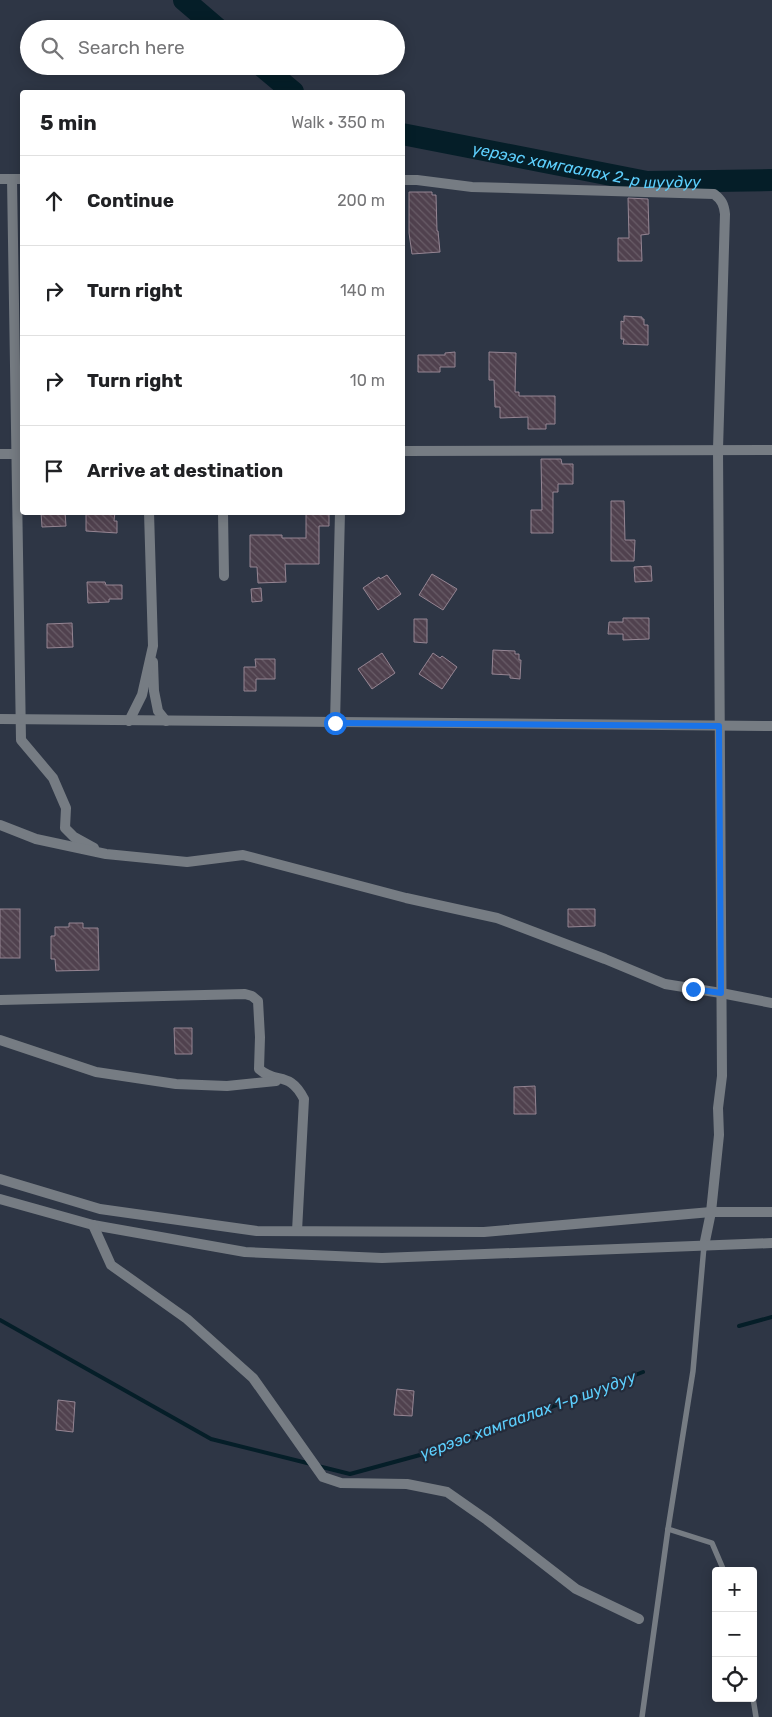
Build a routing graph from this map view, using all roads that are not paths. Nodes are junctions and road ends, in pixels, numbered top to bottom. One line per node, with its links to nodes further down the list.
1 (17, 179): 2 (street); 8 (street)
2 (0, 180)
3 (405, 180): 4 (street)
4 (718, 449): 5 (street); 6 (street); 19 (street)
5 (772, 450)
6 (405, 451)
7 (0, 454): 8 (street)
8 (20, 454): 14 (street)
9 (150, 515): 13 (street)
10 (223, 515): 12 (street)
11 (340, 515): 18 (street)
12 (224, 576)
13 (152, 646): 16 (street); 17 (street)
14 (20, 719): 15 (street); 16 (street); 22 (street)
15 (0, 720)
16 (129, 721): 17 (street)
17 (166, 721): 18 (street)
18 (335, 723): 19 (street)
19 (719, 726): 20 (street); 23 (street)
20 (772, 726)
21 (0, 825): 22 (street)
22 (106, 854): 23 (street)
23 (721, 993): 25 (street); 30 (street)
24 (0, 1000): 27 (street)
25 (772, 1003)
26 (0, 1040): 27 (street)
27 (287, 1080): 33 (street)
28 (0, 1179): 33 (street)
29 (0, 1199): 32 (street)
30 (711, 1212): 31 (street); 33 (street); 35 (street)
31 (772, 1212)
32 (93, 1226): 35 (street); 38 (street)
33 (297, 1231)
34 (772, 1243): 35 (street)
35 (704, 1246): 36 (lane)
36 (668, 1529): 37 (lane); 40 (lane)
37 (722, 1567)
38 (639, 1618)
39 (754, 1702): 41 (lane)
40 (642, 1717)
41 (756, 1717)

